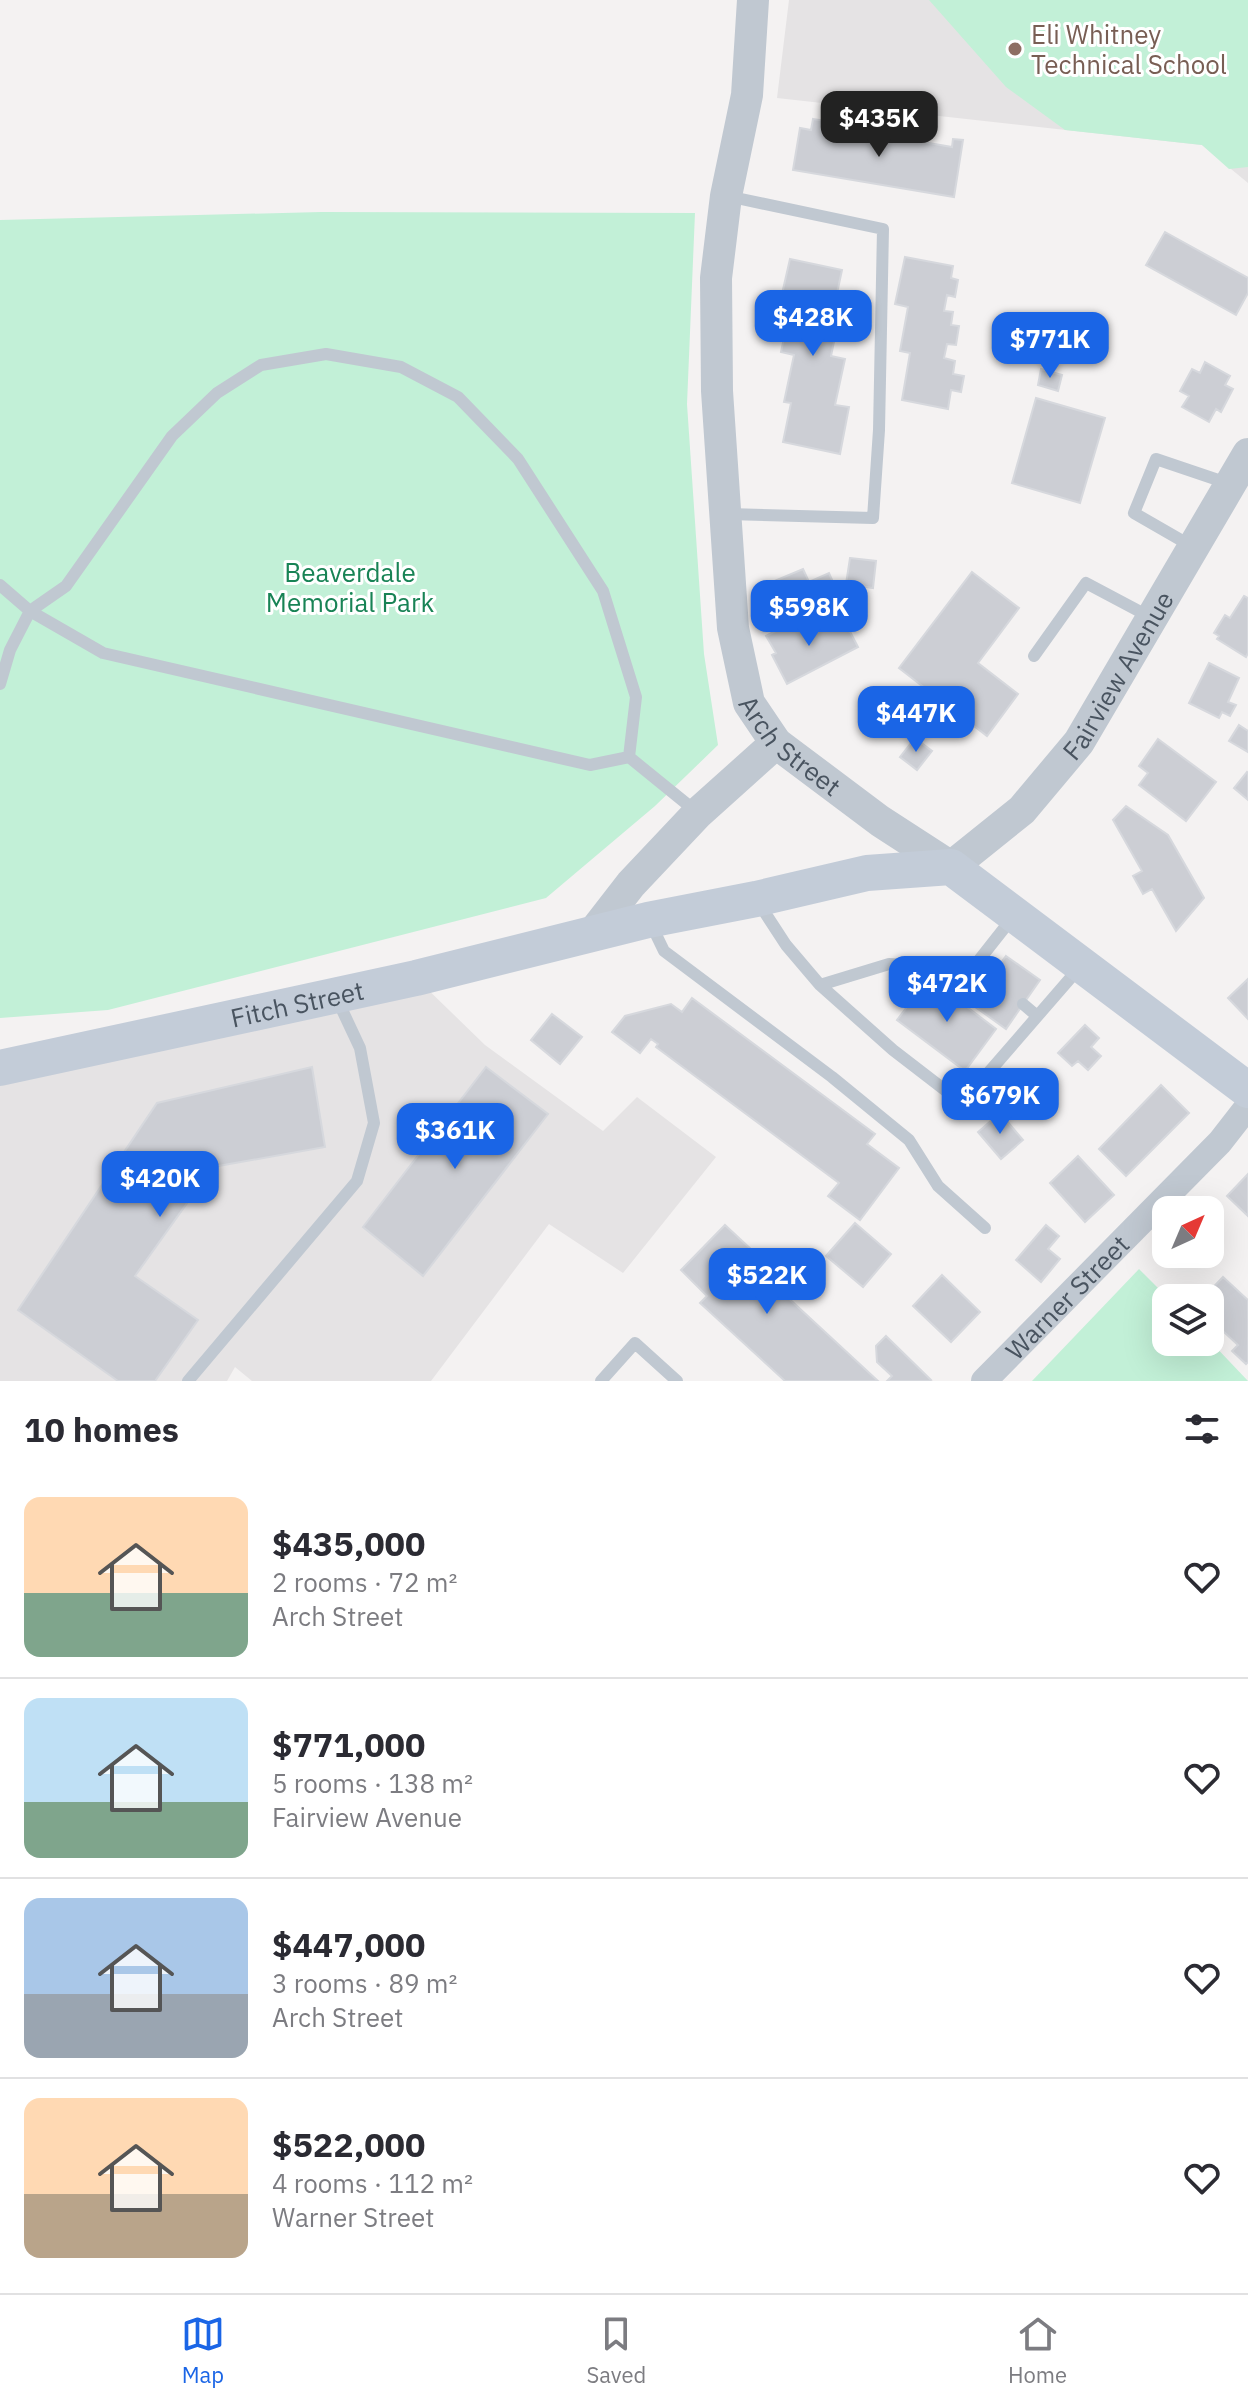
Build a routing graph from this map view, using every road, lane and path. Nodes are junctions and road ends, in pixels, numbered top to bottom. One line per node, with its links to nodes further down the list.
1 (753, 0): 2 (street, Arch Street)
2 (726, 196): 5 (street, Arch Street); 5 (lane)
3 (1248, 454): 4 (street, Fairview Avenue)
4 (1230, 484): 6 (street, Fairview Avenue); 6 (lane)
5 (725, 514): 12 (street, Arch Street)
6 (1193, 547): 9 (street, Fairview Avenue)
7 (0, 585): 8 (lane)
8 (30, 611): 11 (lane); 13 (lane); 13 (lane)
9 (1152, 618): 10 (lane); 15 (street, Fairview Avenue)
10 (1034, 656)
11 (0, 684)
12 (776, 743): 14 (street); 15 (street, Arch Street)
13 (629, 757): 14 (lane)
14 (698, 813): 19 (street)
15 (951, 867): 16 (main road, Fitch Street); 17 (main road, Arch Street)
16 (756, 899): 18 (main road, Fitch Street); 23 (lane)
17 (1015, 914): 20 (main road, Arch Street); 21 (lane)
18 (648, 920): 19 (main road, Fitch Street); 30 (lane)
19 (593, 933): 24 (main road, Fitch Street)
20 (1082, 965): 26 (lane); 28 (main road, Arch Street)
21 (972, 969): 22 (lane); 23 (lane)
22 (989, 980)
23 (820, 985): 26 (lane)
24 (336, 996): 27 (main road, Fitch Street); 31 (lane)
25 (1023, 1004): 26 (lane)
26 (1036, 1015)
27 (0, 1068)
28 (1248, 1090)
29 (1248, 1106): 34 (street, Warner Street)
30 (985, 1228)
31 (188, 1381)
32 (601, 1381): 33 (lane)
33 (677, 1381)
34 (984, 1381)

